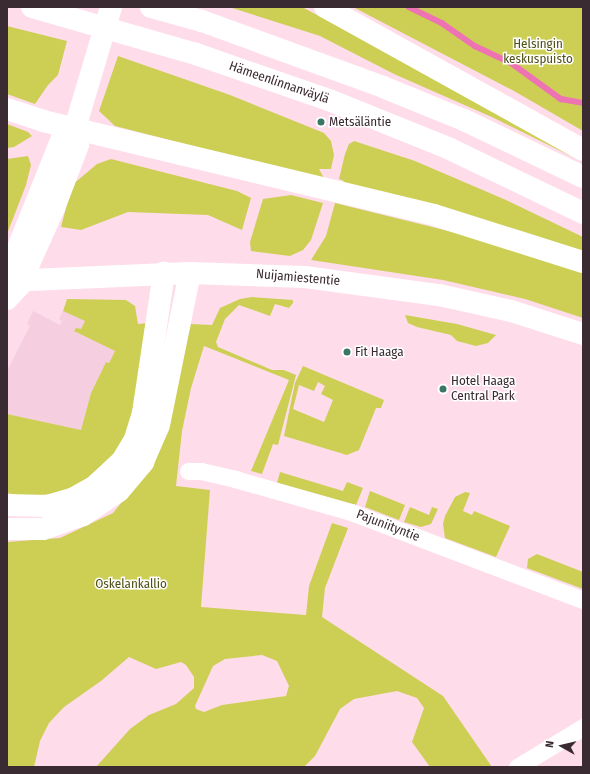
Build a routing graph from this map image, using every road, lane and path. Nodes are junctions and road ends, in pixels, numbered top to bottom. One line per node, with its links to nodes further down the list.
1 (32, 7): 9 (main road, Hämeenlinnanväylä)
2 (111, 7): 6 (main road)
3 (151, 7): 8 (main road)
4 (325, 7): 7 (main road)
5 (7, 109): 6 (main road)
6 (75, 128): 10 (main road); 13 (main road)
7 (583, 150)
8 (583, 177)
9 (583, 213)
10 (583, 262)
11 (164, 273): 12 (main road, Nuijamiestentie); 13 (main road, Nuijamiestentie); 16 (main road)
12 (190, 273): 14 (main road, Nuijamiestentie); 17 (main road)
13 (8, 292)
14 (583, 334)
15 (188, 471): 18 (street, Pajuniityntie)
16 (7, 506)
17 (7, 529)
18 (583, 600)
19 (583, 727): 20 (street)
20 (517, 767)

